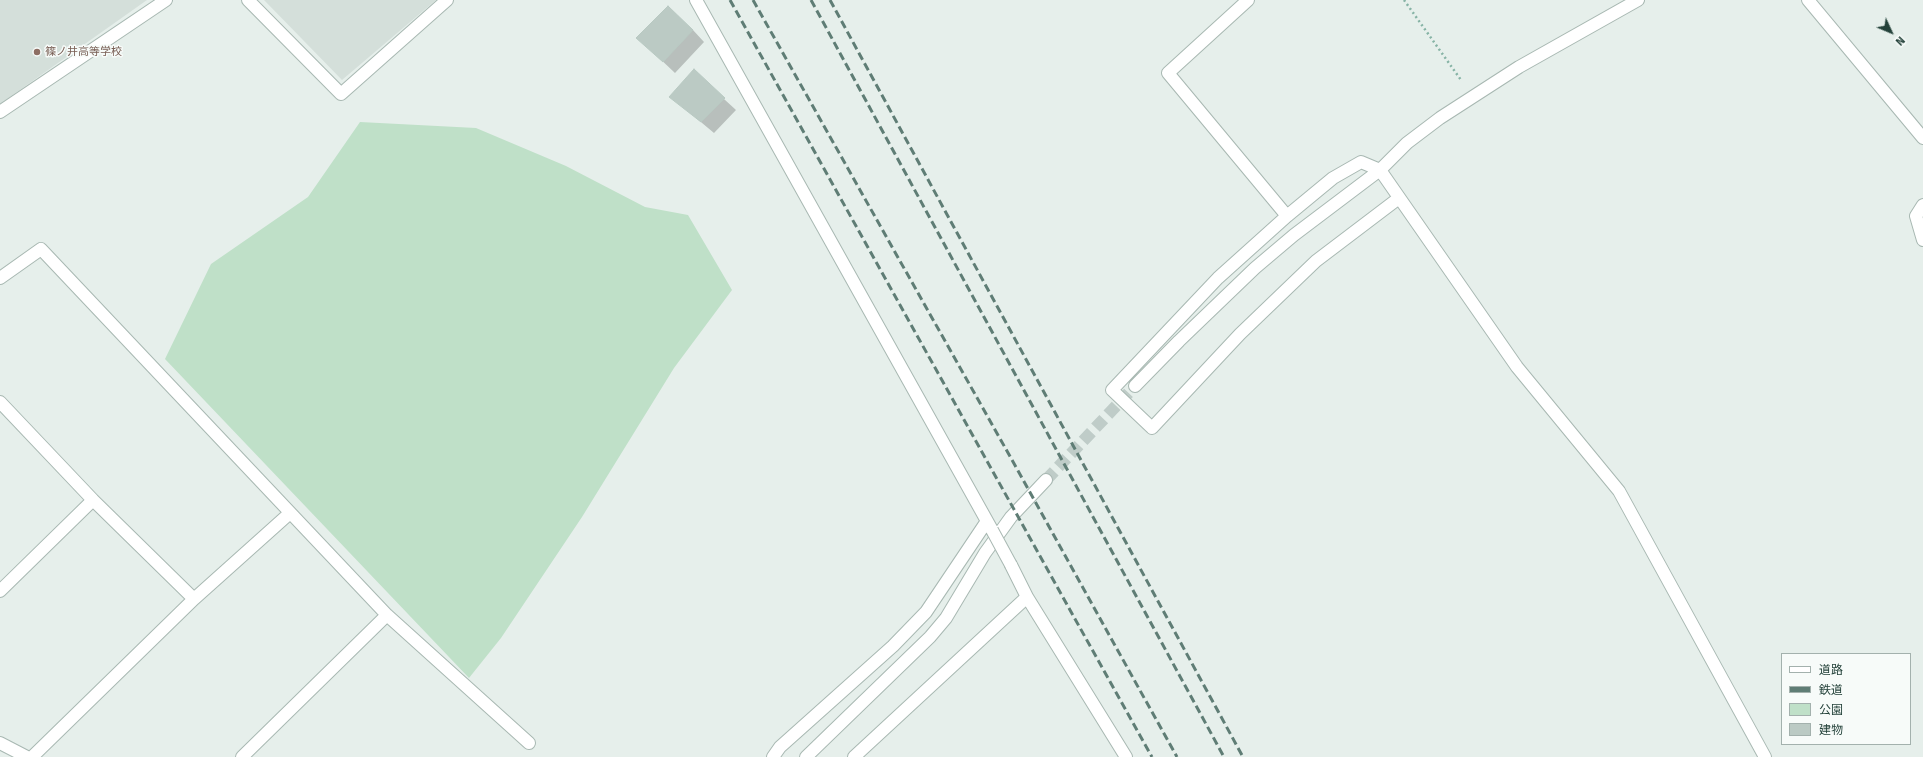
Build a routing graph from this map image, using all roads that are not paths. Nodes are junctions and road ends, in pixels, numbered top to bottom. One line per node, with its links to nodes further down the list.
1 (166, 0): 8 (street)
2 (248, 0): 3 (street)
3 (447, 0)
4 (696, 0): 21 (street)
5 (1248, 0): 13 (street)
6 (1638, 0): 10 (street)
7 (1808, 0): 9 (street)
8 (0, 112)
9 (1923, 138)
10 (1380, 170): 11 (street); 13 (street); 16 (street)
11 (1399, 198): 13 (street); 35 (street)
12 (1923, 206): 14 (street)
13 (1287, 216)
14 (1923, 240)
15 (0, 278): 20 (street)
16 (1135, 386)
17 (0, 402): 19 (street)
18 (1046, 480): 32 (street)
19 (93, 500): 22 (street); 24 (street)
20 (290, 513): 24 (street); 25 (street)
21 (989, 525): 23 (street, bridge); 31 (street)
22 (0, 591)
23 (1028, 597): 33 (street); 34 (street)
24 (194, 599): 29 (street)
25 (387, 615): 27 (street); 30 (street)
26 (0, 743): 28 (street)
27 (529, 743)
28 (27, 757)
29 (32, 757)
30 (242, 757)
31 (773, 757)
32 (806, 757)
33 (854, 757)
34 (1126, 757)
35 (1765, 757)

